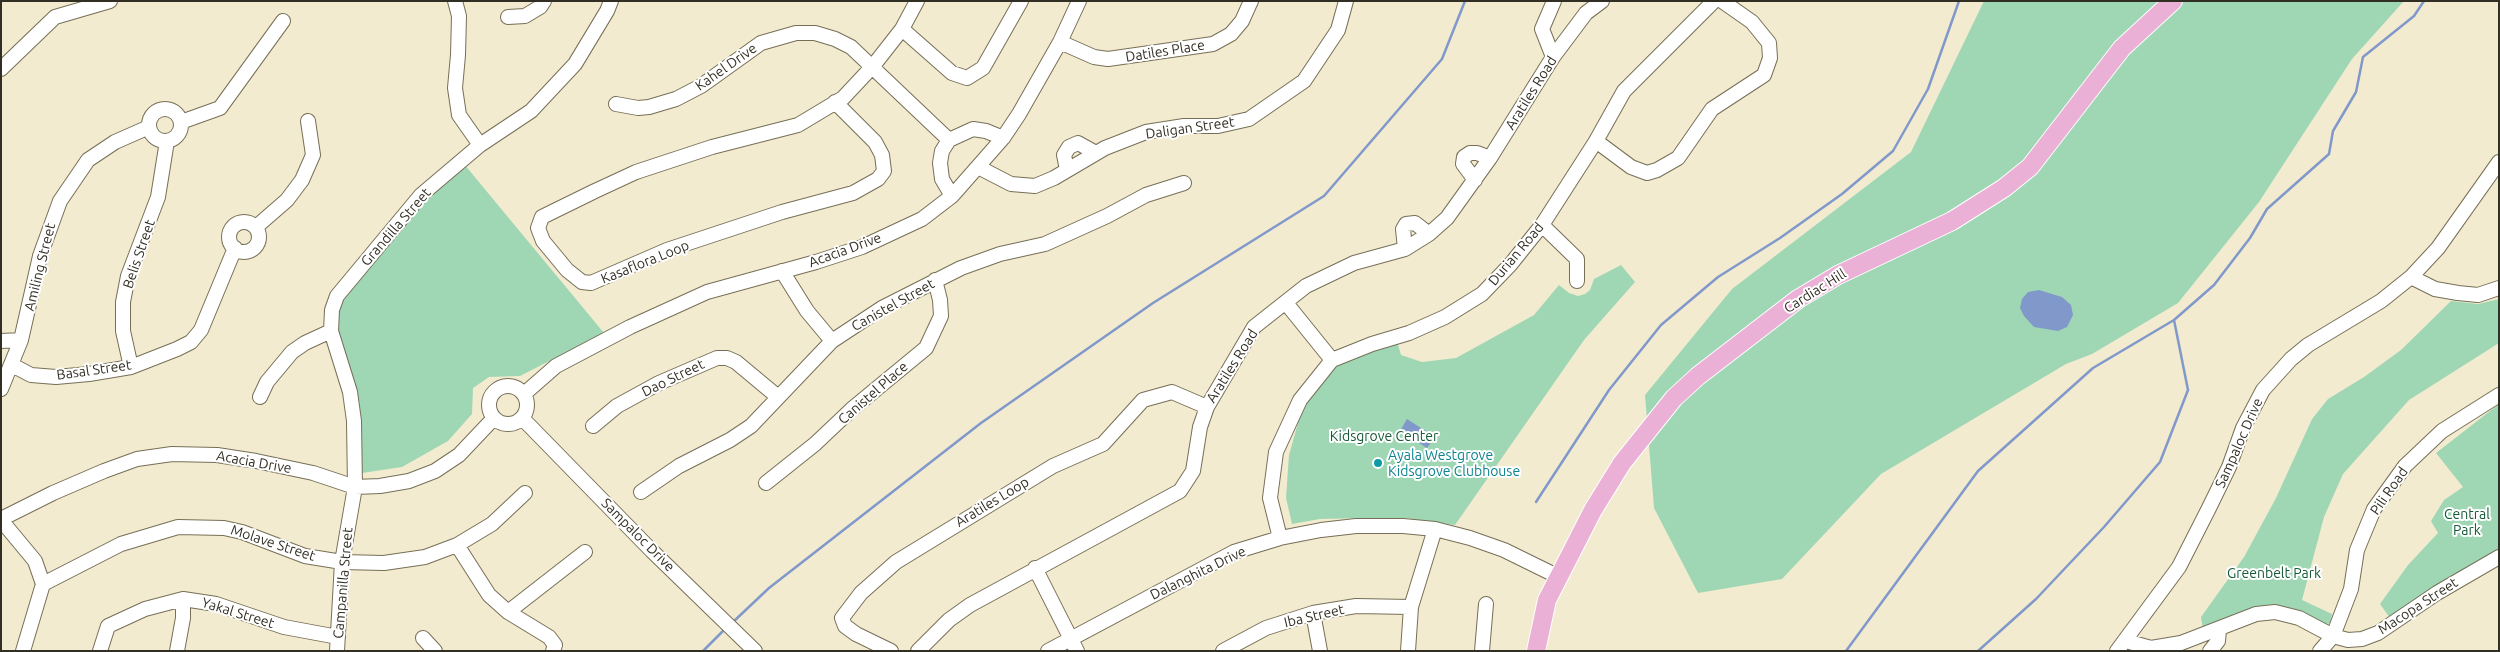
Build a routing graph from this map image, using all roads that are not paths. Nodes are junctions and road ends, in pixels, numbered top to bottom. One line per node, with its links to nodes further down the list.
1 (110, 1): 21 (street)
2 (455, 1): 31 (street)
3 (544, 1): 15 (street)
4 (610, 1): 31 (street, Grandilla Street)
5 (916, 1): 17 (street, Kasaflora Loop)
6 (1021, 1): 17 (street)
7 (1078, 1): 18 (street, Acacia Drive)
8 (1251, 1): 18 (street, Datiles Place)
9 (1346, 1): 32 (street, Daligan Street)
10 (1554, 1): 19 (street)
11 (1602, 1): 19 (street, Aratiles Road)
12 (1714, 1): 30 (street, Durian Road)
13 (1722, 1): 30 (street)
14 (2173, 1): 79 (main road, Cardiac Hill)
15 (508, 18)
16 (283, 21): 25 (street)
17 (902, 29): 20 (street, Kasaflora Loop)
18 (1060, 42): 27 (street, Acacia Drive)
19 (1553, 57): 33 (street, Aratiles Road)
20 (873, 66): 22 (street, Kasaflora Loop); 23 (street, Kahel Drive); 28 (street, Kahel Drive)
21 (1, 69)
22 (835, 102): 22 (street, Kasaflora Loop)
23 (616, 104)
24 (308, 121): 41 (street)
25 (182, 122): 26 (street); 29 (street)
26 (149, 127): 29 (street); 52 (street, Amiling Street)
27 (1003, 138): 28 (street); 35 (street, Acacia Drive)
28 (949, 140): 39 (street)
29 (167, 141): 57 (street, Belis Street)
30 (1596, 141): 40 (street, Durian Road)
31 (480, 145): 51 (street, Grandilla Street)
32 (1096, 153): 36 (street, Daligan Street); 36 (street)
33 (1490, 158): 37 (street, Aratiles Road); 37 (street)
34 (2499, 162): 46 (street, Sampaloc Drive)
35 (978, 167): 36 (street, Daligan Street); 39 (street, Acacia Drive)
36 (1067, 170)
37 (1475, 180): 42 (street, Aratiles Road)
38 (1184, 183): 47 (street, Canistel Street)
39 (952, 196): 45 (street, Acacia Drive)
40 (1542, 225): 48 (street); 55 (street, Durian Road)
41 (256, 227): 43 (street); 43 (street, Basal Street)
42 (1429, 234): 44 (street, Aratiles Road); 44 (street)
43 (235, 248): 57 (street, Basal Street)
44 (1405, 249): 50 (street, Aratiles Road)
45 (782, 271): 54 (street); 59 (street, Acacia Drive)
46 (2411, 277): 49 (street); 91 (street, Sampaloc Drive)
47 (935, 280): 54 (street, Canistel Street); 67 (street, Canistel Place)
48 (1577, 281)
49 (2499, 288)
50 (1286, 303): 55 (street); 63 (street, Aratiles Road)
51 (331, 331): 61 (street); 68 (street, Grandilla Street)
52 (21, 340): 53 (street); 56 (street, Amiling Street)
53 (1, 341)
54 (832, 341): 62 (street, Canistel Street)
55 (1332, 360): 73 (street, Durian Road)
56 (12, 365): 57 (street, Basal Street); 58 (street, Amiling Street)
57 (131, 367)
58 (1, 389)
59 (524, 394): 64 (street); 65 (street)
60 (2499, 395): 87 (street, Pili Road)
61 (260, 397)
62 (778, 397): 66 (street, Dao Street); 69 (street, Canistel Street)
63 (1207, 407): 78 (street, Aratiles Road); 100 (street, Aratiles Loop)
64 (494, 418): 65 (street); 68 (street, Acacia Drive)
65 (522, 418): 94 (street, Sampaloc Drive)
66 (593, 426)
67 (766, 483)
68 (355, 487): 71 (street, Acacia Drive); 77 (street, Campanilla Street)
69 (641, 492)
70 (525, 493): 74 (street, Molave Street)
71 (1, 520): 80 (street)
72 (1435, 529): 73 (street, Dalanghita Drive); 79 (street, Dalanghita Drive); 83 (street)
73 (1280, 538): 90 (street, Dalanghita Drive)
74 (457, 545): 77 (street, Molave Street); 84 (street)
75 (585, 552): 84 (street)
76 (2499, 557): 87 (street, Macopa Street)
77 (342, 562): 80 (street, Molave Street); 89 (street, Campanilla Street)
78 (1035, 568): 90 (street); 101 (street, Aratiles Road)
79 (1559, 577): 106 (main road, Cardiac Hill)
80 (43, 584): 95 (street)
81 (183, 599): 89 (street, Yakal Street); 96 (street, Yakal Street); 97 (street)
82 (1486, 604): 105 (street)
83 (1411, 607): 85 (street, Iba Street); 104 (street)
84 (508, 612): 99 (street)
85 (1313, 613): 93 (street, Iba Street); 103 (street)
86 (2219, 630): 87 (street); 92 (street); 107 (street)
87 (2333, 636): 108 (street, Pili Road)
88 (423, 638): 98 (street)
89 (338, 644)
90 (1074, 645): 102 (street, Dalanghita Drive)
91 (2121, 646): 92 (street)
92 (2186, 647)
93 (1229, 649)
94 (754, 650)
95 (23, 651)
96 (100, 651)
97 (177, 651)
98 (435, 651)
99 (553, 651)
100 (891, 651)
101 (918, 651)
102 (1048, 651)
103 (1320, 651)
104 (1408, 651)
105 (1482, 651)
106 (1536, 651)
107 (2210, 651)
108 (2320, 651)

